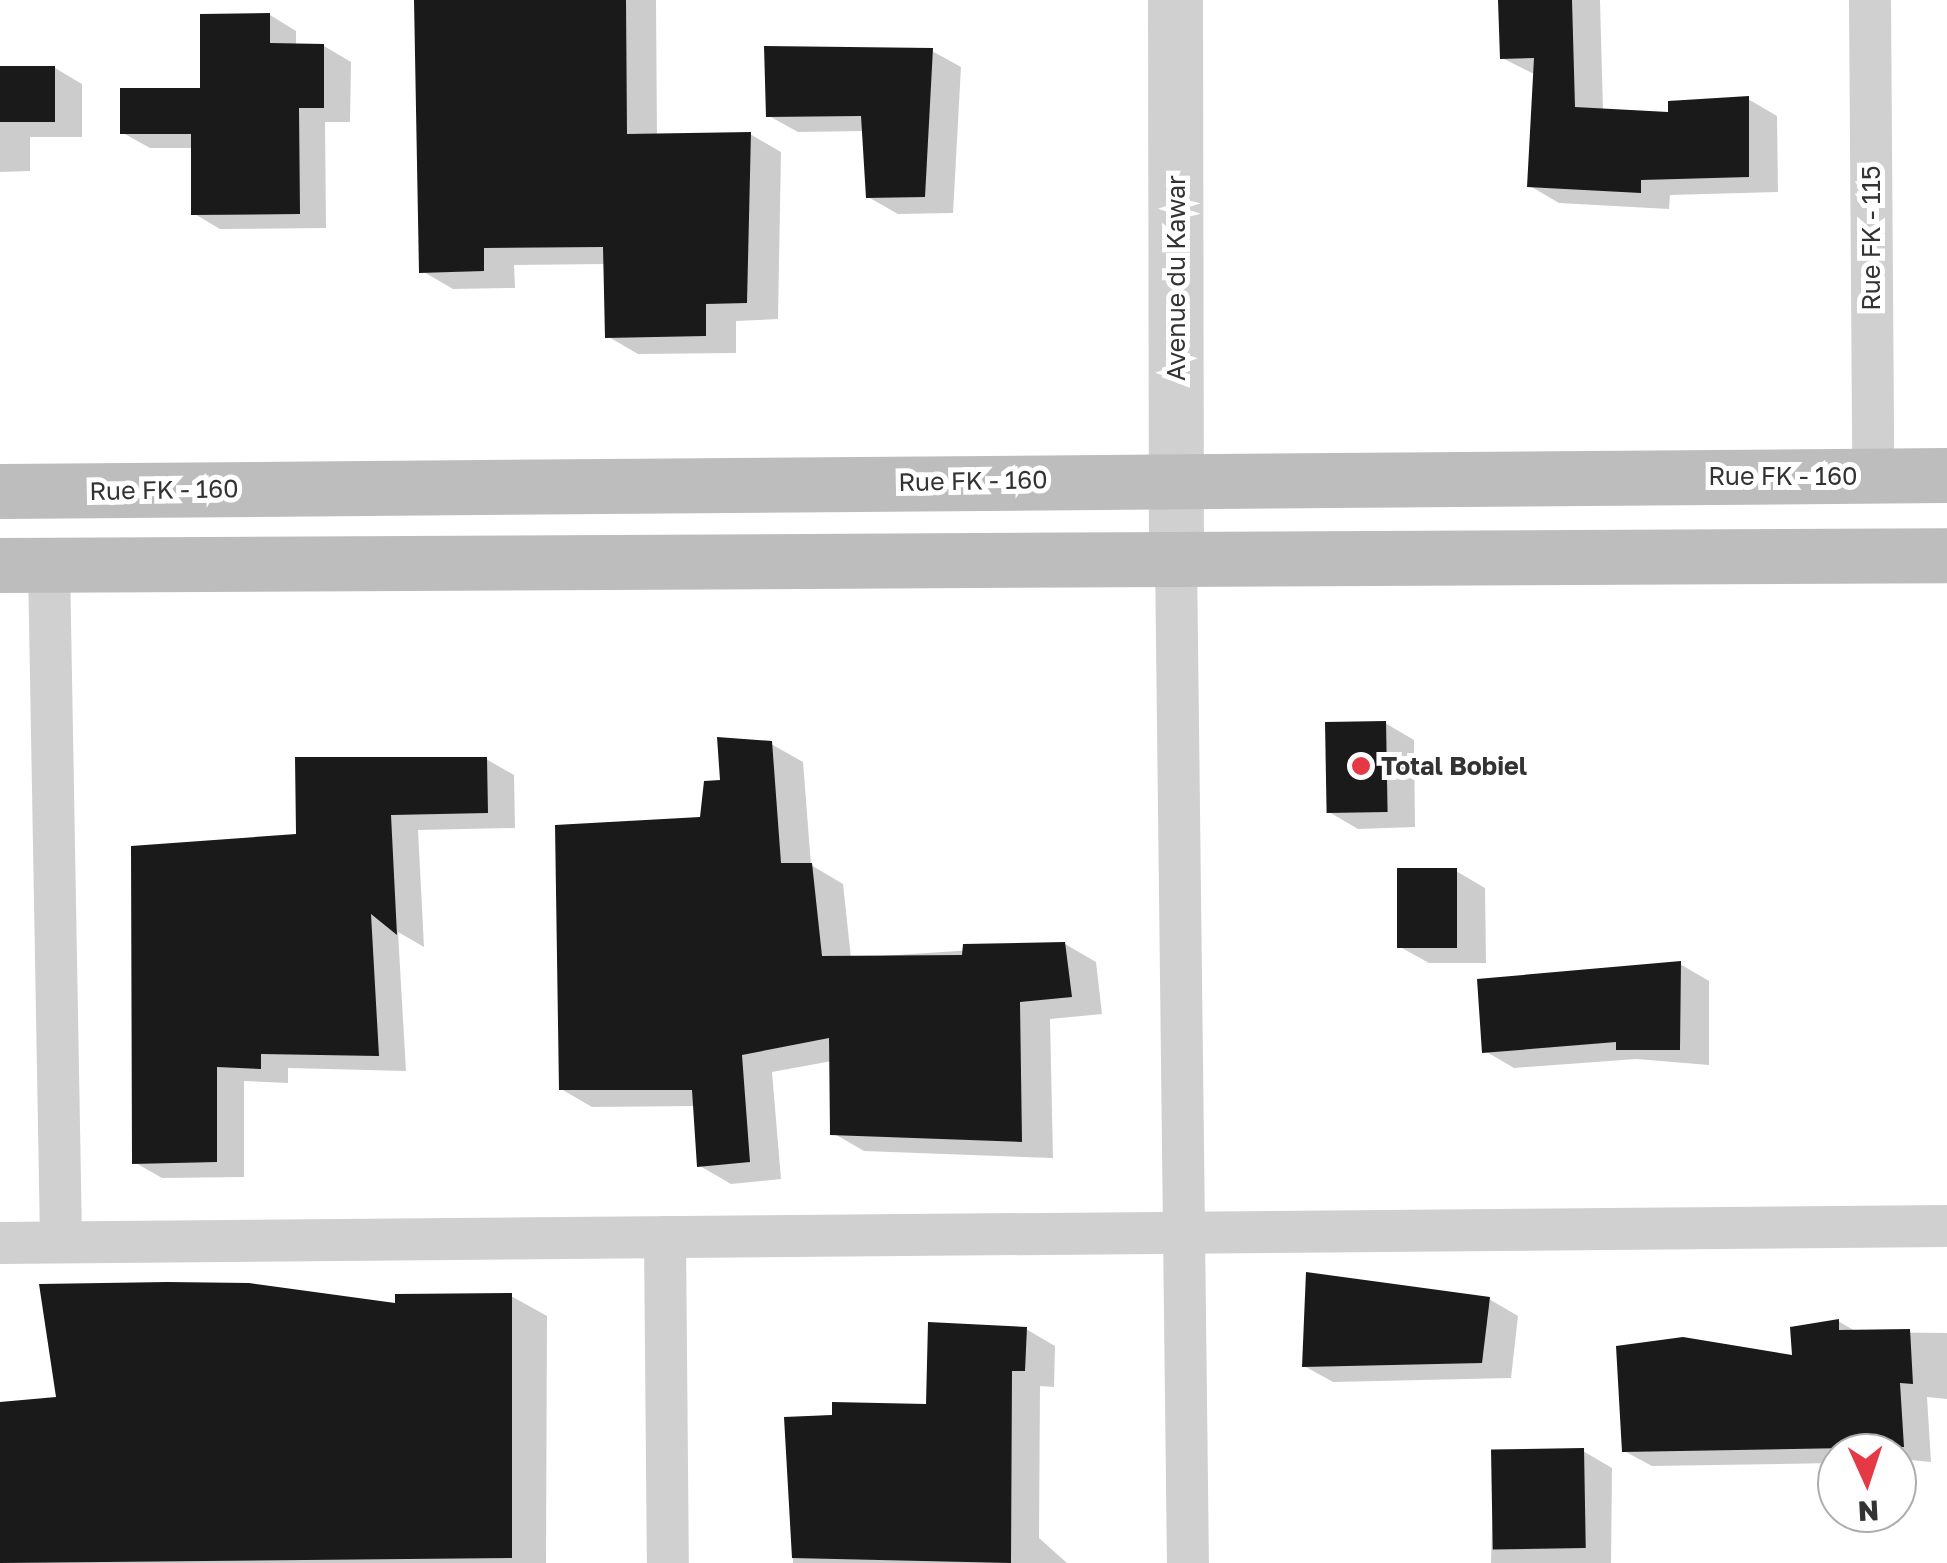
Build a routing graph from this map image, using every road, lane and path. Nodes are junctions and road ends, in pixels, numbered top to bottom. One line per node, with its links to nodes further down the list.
1 (1175, 0): 5 (street, Avenue du Kawar)
2 (1870, 0): 4 (street, Rue FK - 115)
3 (1947, 475): 4 (main road, Rue FK - 160)
4 (1873, 476): 5 (main road, Rue FK - 160)
5 (1176, 479): 6 (main road, Rue FK - 160); 8 (street, Avenue du Kawar)
6 (0, 491)
7 (1947, 555): 8 (main road)
8 (1176, 557): 9 (main road); 11 (street)
9 (24, 565): 13 (street)
10 (1947, 1226): 11 (street)
11 (1184, 1233): 12 (street); 16 (street)
12 (665, 1237): 13 (street); 15 (street)
13 (61, 1242): 14 (street)
14 (0, 1243)
15 (668, 1563)
16 (1188, 1563)

